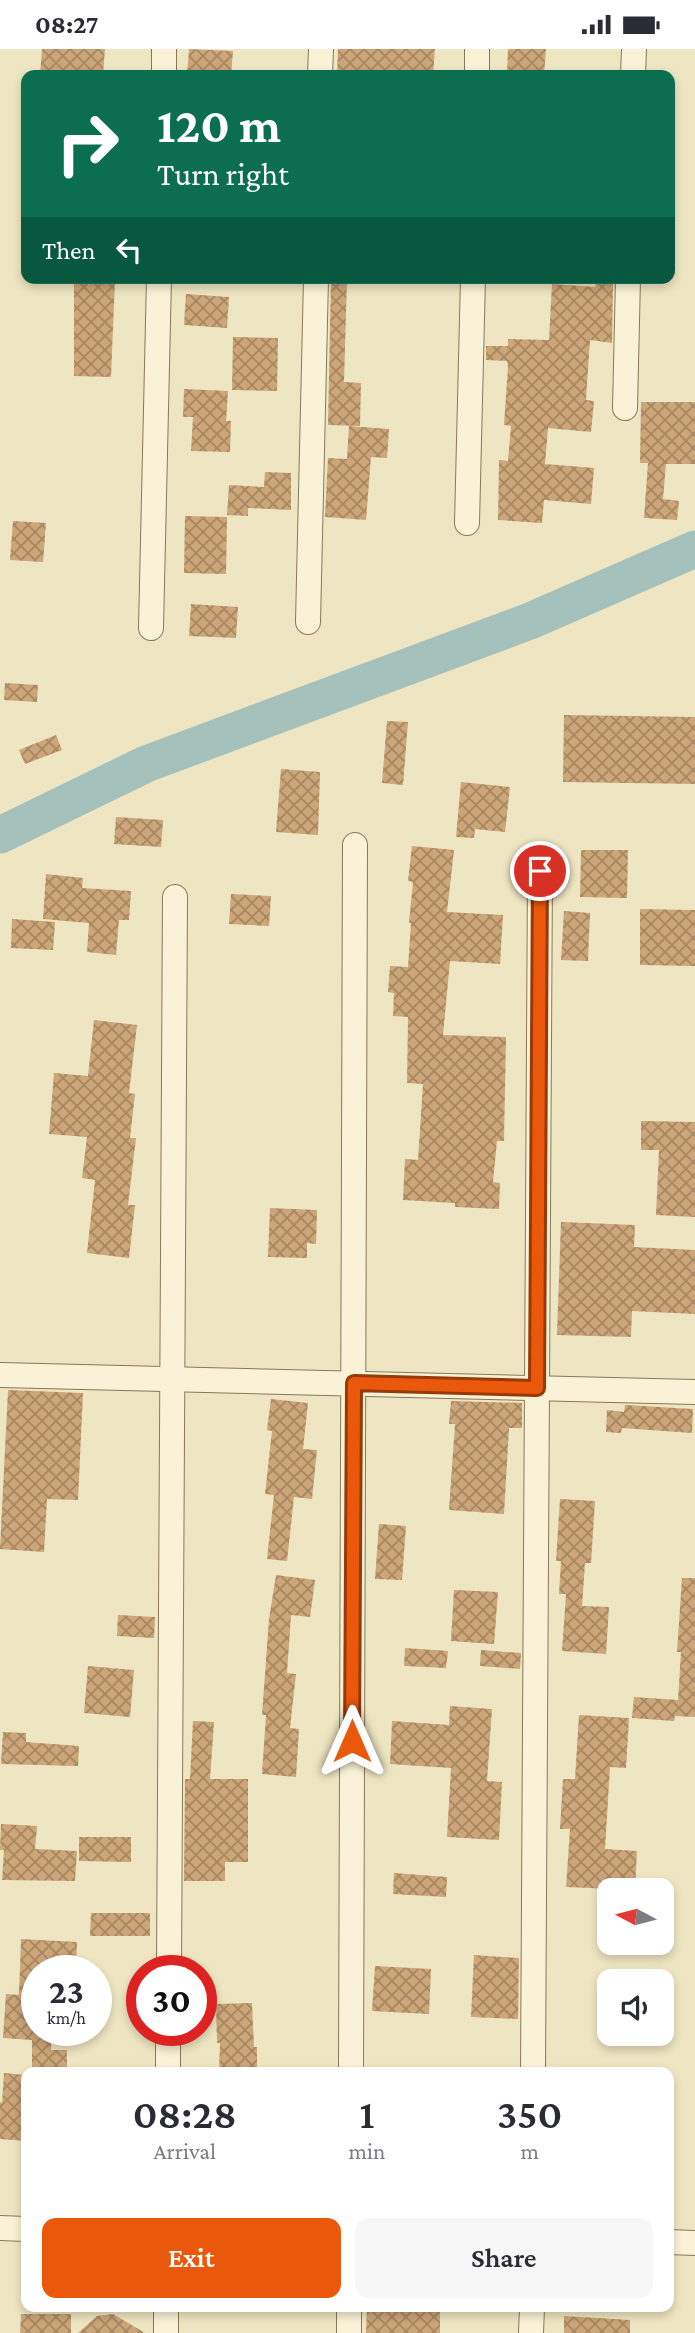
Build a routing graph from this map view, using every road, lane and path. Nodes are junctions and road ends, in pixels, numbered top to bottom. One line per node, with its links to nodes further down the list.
1 (164, 49): 5 (street)
2 (321, 49): 6 (street)
3 (477, 49): 7 (street)
4 (634, 49): 8 (street)
5 (164, 70)
6 (320, 70)
7 (477, 70)
8 (634, 70)
9 (159, 284): 16 (street)
10 (316, 284): 15 (street)
11 (472, 284): 14 (street)
12 (628, 284): 13 (street)
13 (625, 408)
14 (467, 523)
15 (308, 622)
16 (151, 628)
17 (355, 845): 22 (street)
18 (540, 871): 23 (street)
19 (175, 897): 21 (street)
20 (0, 1374): 21 (street)
21 (173, 1379): 22 (street); 25 (street)
22 (354, 1383): 23 (street); 28 (street)
23 (537, 1388): 24 (street); 29 (street)
24 (695, 1392)
25 (169, 1955)
26 (168, 2046): 27 (street)
27 (168, 2067)
28 (351, 2067)
29 (533, 2067)
30 (0, 2228): 31 (street)
31 (21, 2229)
32 (674, 2242): 33 (street)
33 (695, 2243)
34 (166, 2312): 37 (street)
35 (349, 2312): 38 (street)
36 (532, 2312): 39 (street)
37 (166, 2333)
38 (349, 2333)
39 (531, 2333)

